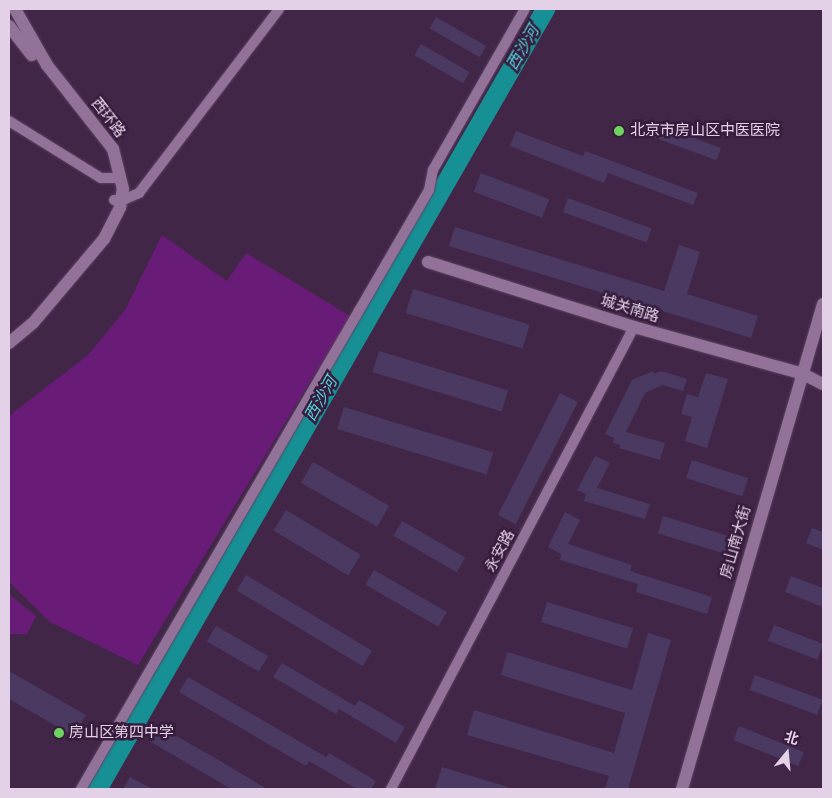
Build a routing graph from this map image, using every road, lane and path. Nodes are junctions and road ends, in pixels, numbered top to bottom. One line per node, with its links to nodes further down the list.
1 (15, 9): 7 (main road, 西环路)
2 (279, 9): 7 (street)
3 (526, 9): 15 (street)
4 (9, 26): 6 (main road, 西环路)
5 (9, 121): 6 (street)
6 (115, 178): 7 (main road, 西环路)
7 (117, 201): 11 (main road, 西环路); 12 (main road, 西环路)
8 (428, 262): 10 (main road, 城关南路)
9 (823, 304): 13 (main road, 房山南大街)
10 (634, 327): 13 (main road, 城关南路); 16 (street, 永安路)
11 (9, 335)
12 (9, 343)
13 (803, 374): 14 (main road, 城关南路); 17 (main road, 房山南大街)
14 (823, 384)
15 (81, 789)
16 (391, 789)
17 (682, 789)

